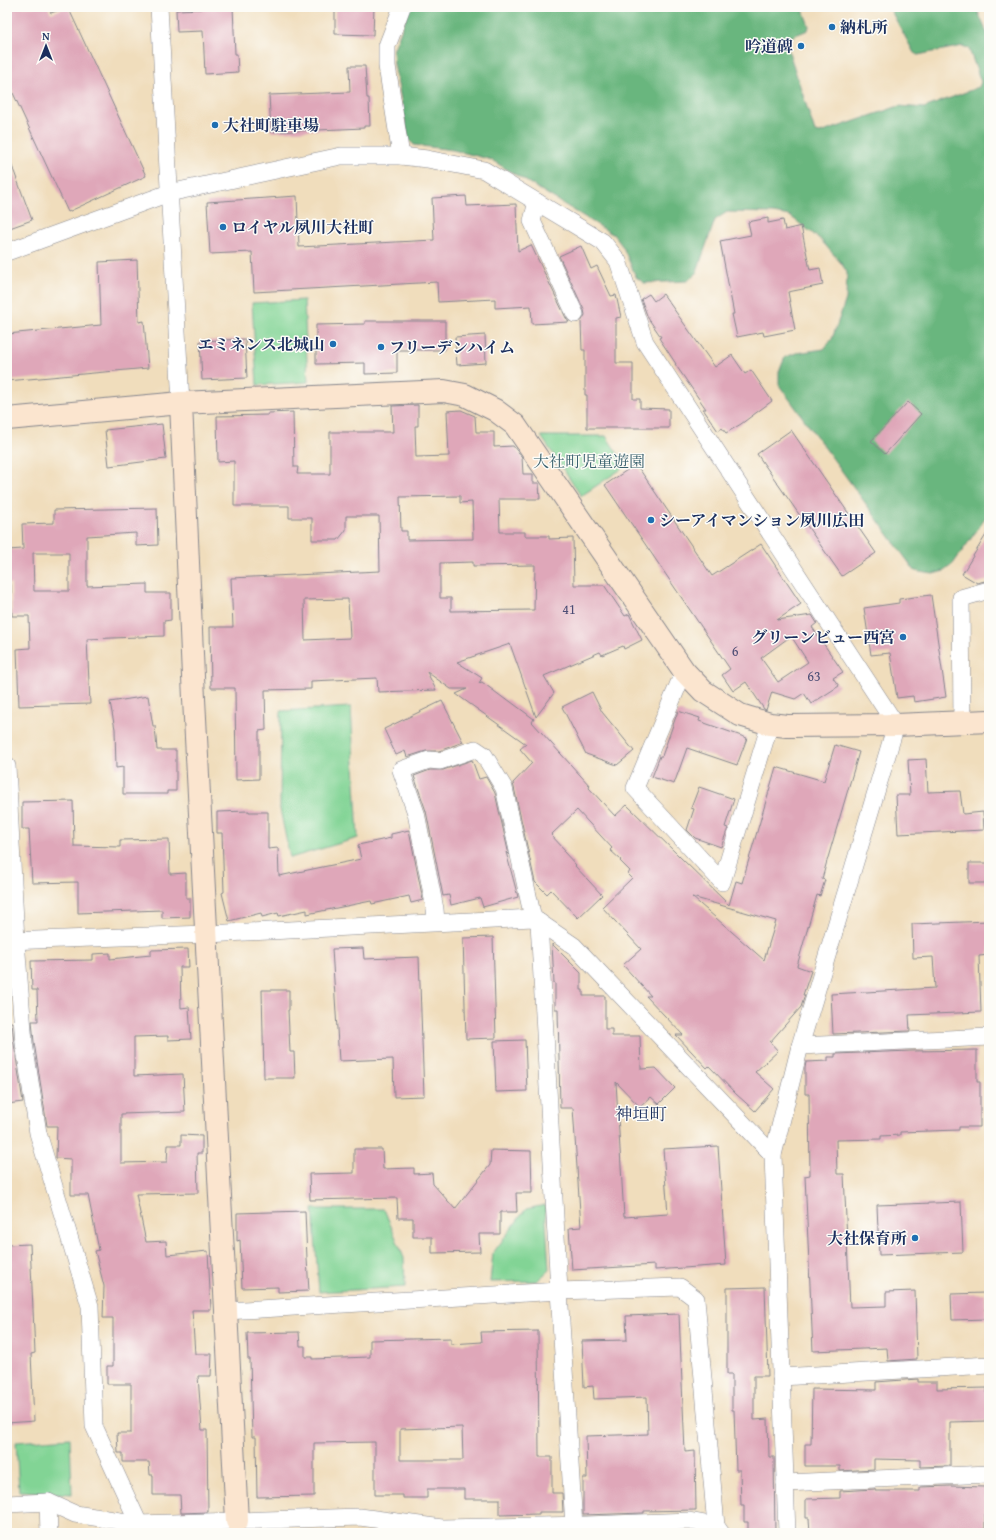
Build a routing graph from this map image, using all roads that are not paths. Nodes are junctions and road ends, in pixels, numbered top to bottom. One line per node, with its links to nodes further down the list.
1 (159, 7): 4 (street)
2 (402, 7): 3 (street)
3 (401, 156): 4 (street); 5 (street)
4 (169, 193): 6 (street); 8 (street)
5 (537, 202): 7 (street); 15 (street)
6 (7, 252)
7 (575, 314)
8 (181, 403): 9 (street); 11 (street); 19 (street)
9 (7, 419)
10 (989, 590): 13 (street)
11 (684, 671): 14 (street); 14 (street)
12 (989, 721): 13 (street)
13 (962, 723): 15 (street)
14 (770, 724): 15 (street)
15 (896, 725): 22 (street)
16 (7, 766): 20 (street)
17 (536, 920): 18 (street); 18 (street); 23 (street); 24 (street)
18 (436, 922): 19 (street)
19 (207, 934): 20 (street); 25 (street)
20 (12, 941): 32 (street)
21 (989, 1037): 22 (street)
22 (800, 1046): 23 (street)
23 (773, 1155): 27 (street)
24 (559, 1291): 25 (street); 33 (street); 35 (street)
25 (226, 1311): 34 (street)
26 (989, 1365): 27 (street)
27 (781, 1377): 29 (street)
28 (989, 1474): 29 (street)
29 (785, 1483): 37 (street)
30 (48, 1502): 31 (street); 32 (street); 36 (street)
31 (7, 1504)
32 (139, 1524): 34 (street)
33 (574, 1526): 34 (street); 35 (street)
34 (238, 1527)
35 (719, 1530)
36 (49, 1533)
37 (787, 1533)

